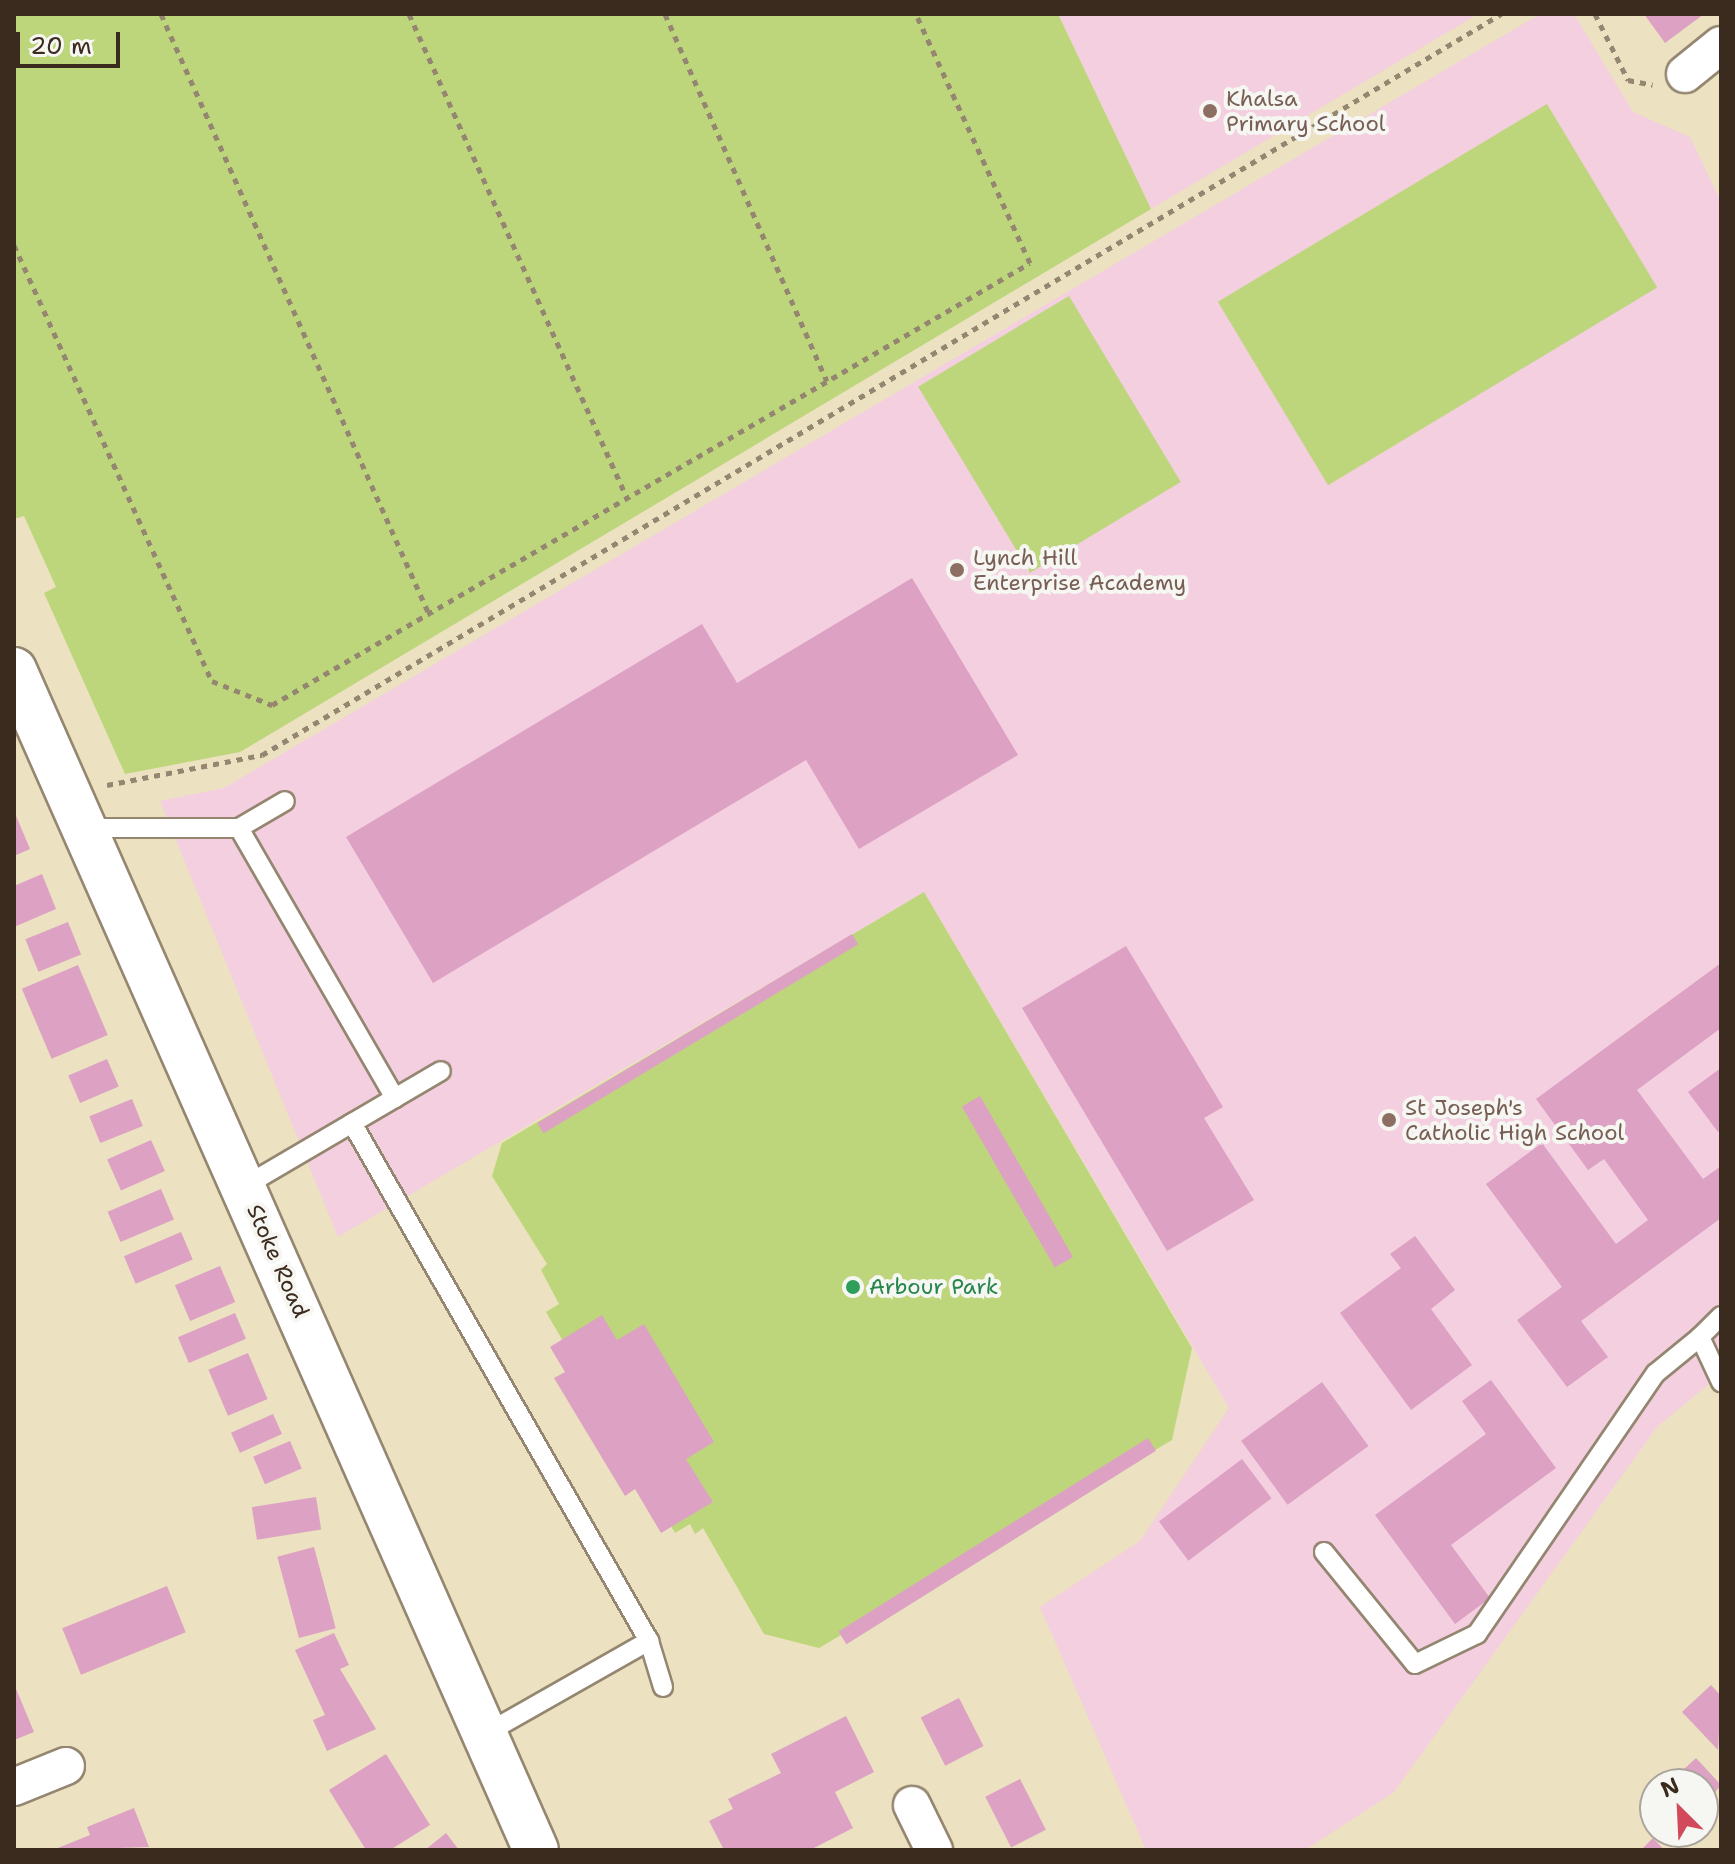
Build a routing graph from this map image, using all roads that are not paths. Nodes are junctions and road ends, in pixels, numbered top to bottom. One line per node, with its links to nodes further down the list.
1 (1721, 45): 2 (street)
2 (1685, 74)
3 (14, 672): 5 (main road, Stoke Road)
4 (285, 801): 6 (lane)
5 (82, 828): 6 (lane); 10 (main road, Stoke Road)
6 (239, 828): 8 (lane)
7 (441, 1071): 8 (lane)
8 (395, 1098): 9 (lane)
9 (352, 1123): 10 (lane); 15 (lane)
10 (245, 1186): 17 (main road, Stoke Road)
11 (1721, 1316): 12 (lane)
12 (1700, 1337): 13 (lane); 14 (lane)
13 (1721, 1382)
14 (1324, 1552)
15 (649, 1641): 16 (lane); 17 (lane)
16 (663, 1687)
17 (485, 1734): 21 (main road, Stoke Road)
18 (66, 1766): 19 (street)
19 (14, 1787)
20 (912, 1805): 22 (street)
21 (536, 1850)
22 (933, 1850)

